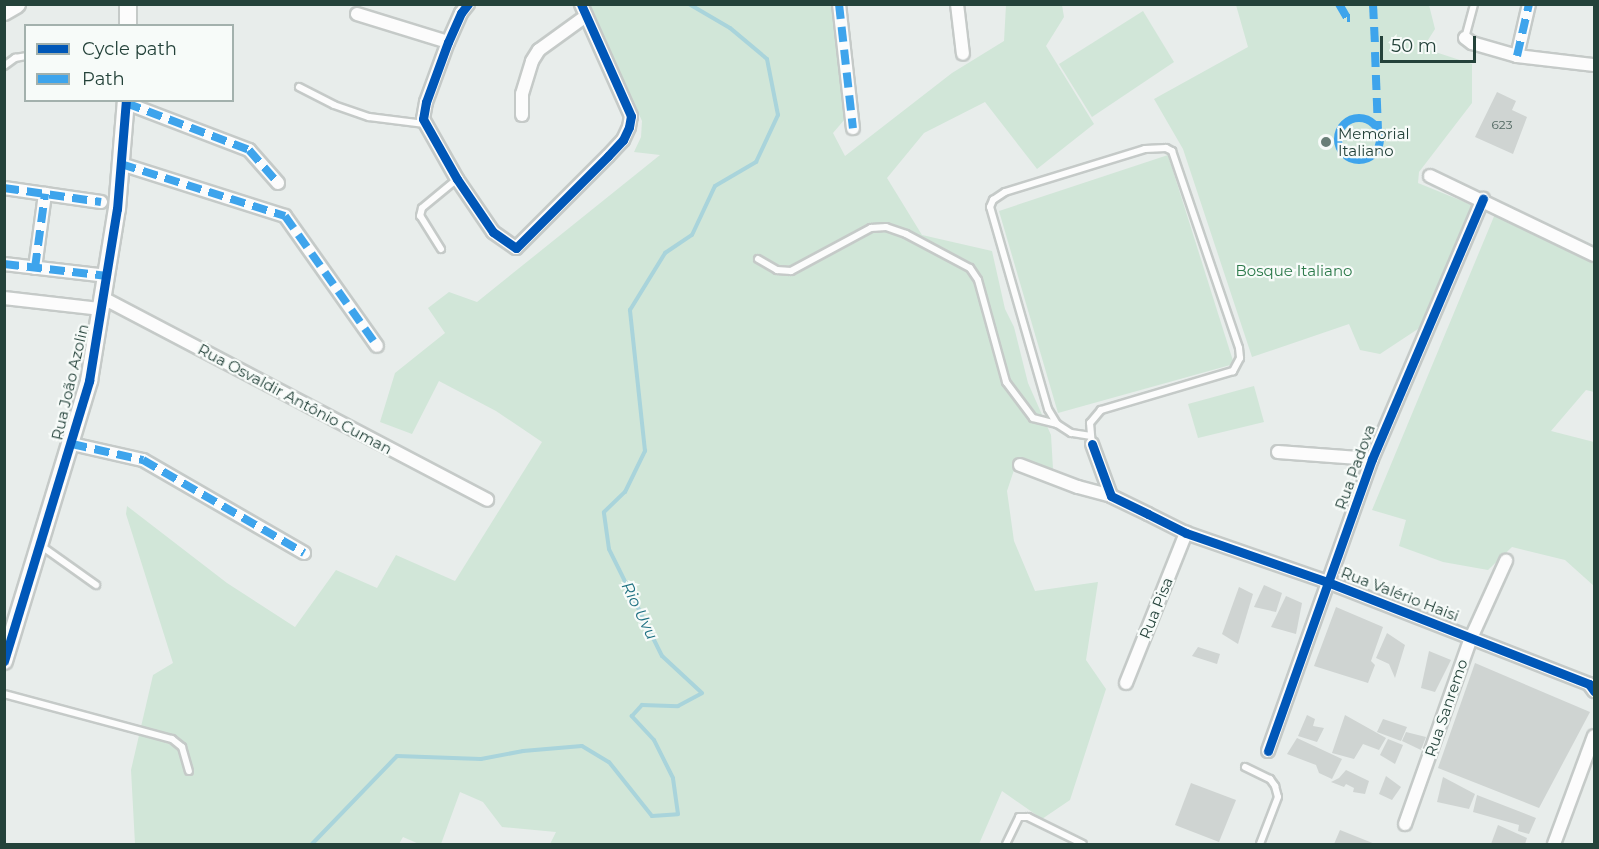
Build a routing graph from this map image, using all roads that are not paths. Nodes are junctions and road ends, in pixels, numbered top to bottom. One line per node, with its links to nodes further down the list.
1 (16, 4): 9 (main road)
2 (128, 4): 11 (street)
3 (468, 4): 13 (street)
4 (839, 4): 23 (street)
5 (957, 4): 14 (street)
6 (1474, 4): 12 (lane)
7 (1529, 4): 16 (street)
8 (584, 10): 21 (street); 26 (street)
9 (4, 11)
10 (357, 14): 13 (street)
11 (128, 24)
12 (1465, 38): 16 (street)
13 (448, 42): 22 (street)
14 (963, 54)
15 (24, 56): 18 (lane)
16 (1517, 56): 17 (street)
17 (1594, 65)
18 (4, 66)
19 (299, 87): 22 (lane)
20 (126, 102): 24 (street, Rua João Azolin); 27 (street)
21 (522, 116)
22 (425, 124): 26 (street)
23 (853, 128)
24 (121, 164): 37 (street, Rua João Azolin); 40 (street)
25 (1430, 176): 30 (street)
26 (456, 179): 32 (lane)
27 (278, 183)
28 (4, 188): 29 (street)
29 (45, 194): 31 (street); 36 (street)
30 (1483, 199): 33 (street); 45 (street, Rua Padova)
31 (101, 202)
32 (441, 249)
33 (1594, 255)
34 (758, 259): 41 (lane)
35 (4, 264): 36 (street)
36 (36, 268): 37 (street)
37 (107, 276): 39 (street, Rua João Azolin)
38 (4, 298): 39 (street)
39 (102, 303): 43 (street, Rua João Azolin); 48 (street, Rua Osvaldir Antônio Cuman)
40 (377, 346)
41 (1057, 424): 42 (lane); 42 (lane)
42 (1091, 440): 47 (street)
43 (72, 444): 50 (street, Rua João Azolin); 51 (street)
44 (1278, 452): 45 (street)
45 (1372, 459): 53 (street, Rua Padova)
46 (1020, 465): 47 (street, Rua Valério Haisi)
47 (1111, 496): 49 (street, Rua Valério Haisi)
48 (487, 500)
49 (1186, 532): 53 (street, Rua Valério Haisi); 57 (street, Rua Pisa)
50 (40, 544): 54 (lane); 56 (street, Rua João Azolin)
51 (304, 553)
52 (1506, 561): 55 (street, Rua Sanremo)
53 (1330, 583): 55 (street, Rua Valério Haisi); 61 (street, Rua Padova)
54 (96, 585)
55 (1471, 638): 58 (street, Rua Valério Haisi); 64 (street, Rua Sanremo)
56 (4, 661)
57 (1126, 683)
58 (1594, 691)
59 (4, 694): 63 (lane)
60 (1594, 736): 68 (street)
61 (1268, 751)
62 (1245, 767): 67 (lane)
63 (189, 771)
64 (1405, 824)
65 (1006, 844): 66 (lane)
66 (1083, 844)
67 (1260, 844)
68 (1554, 844)

